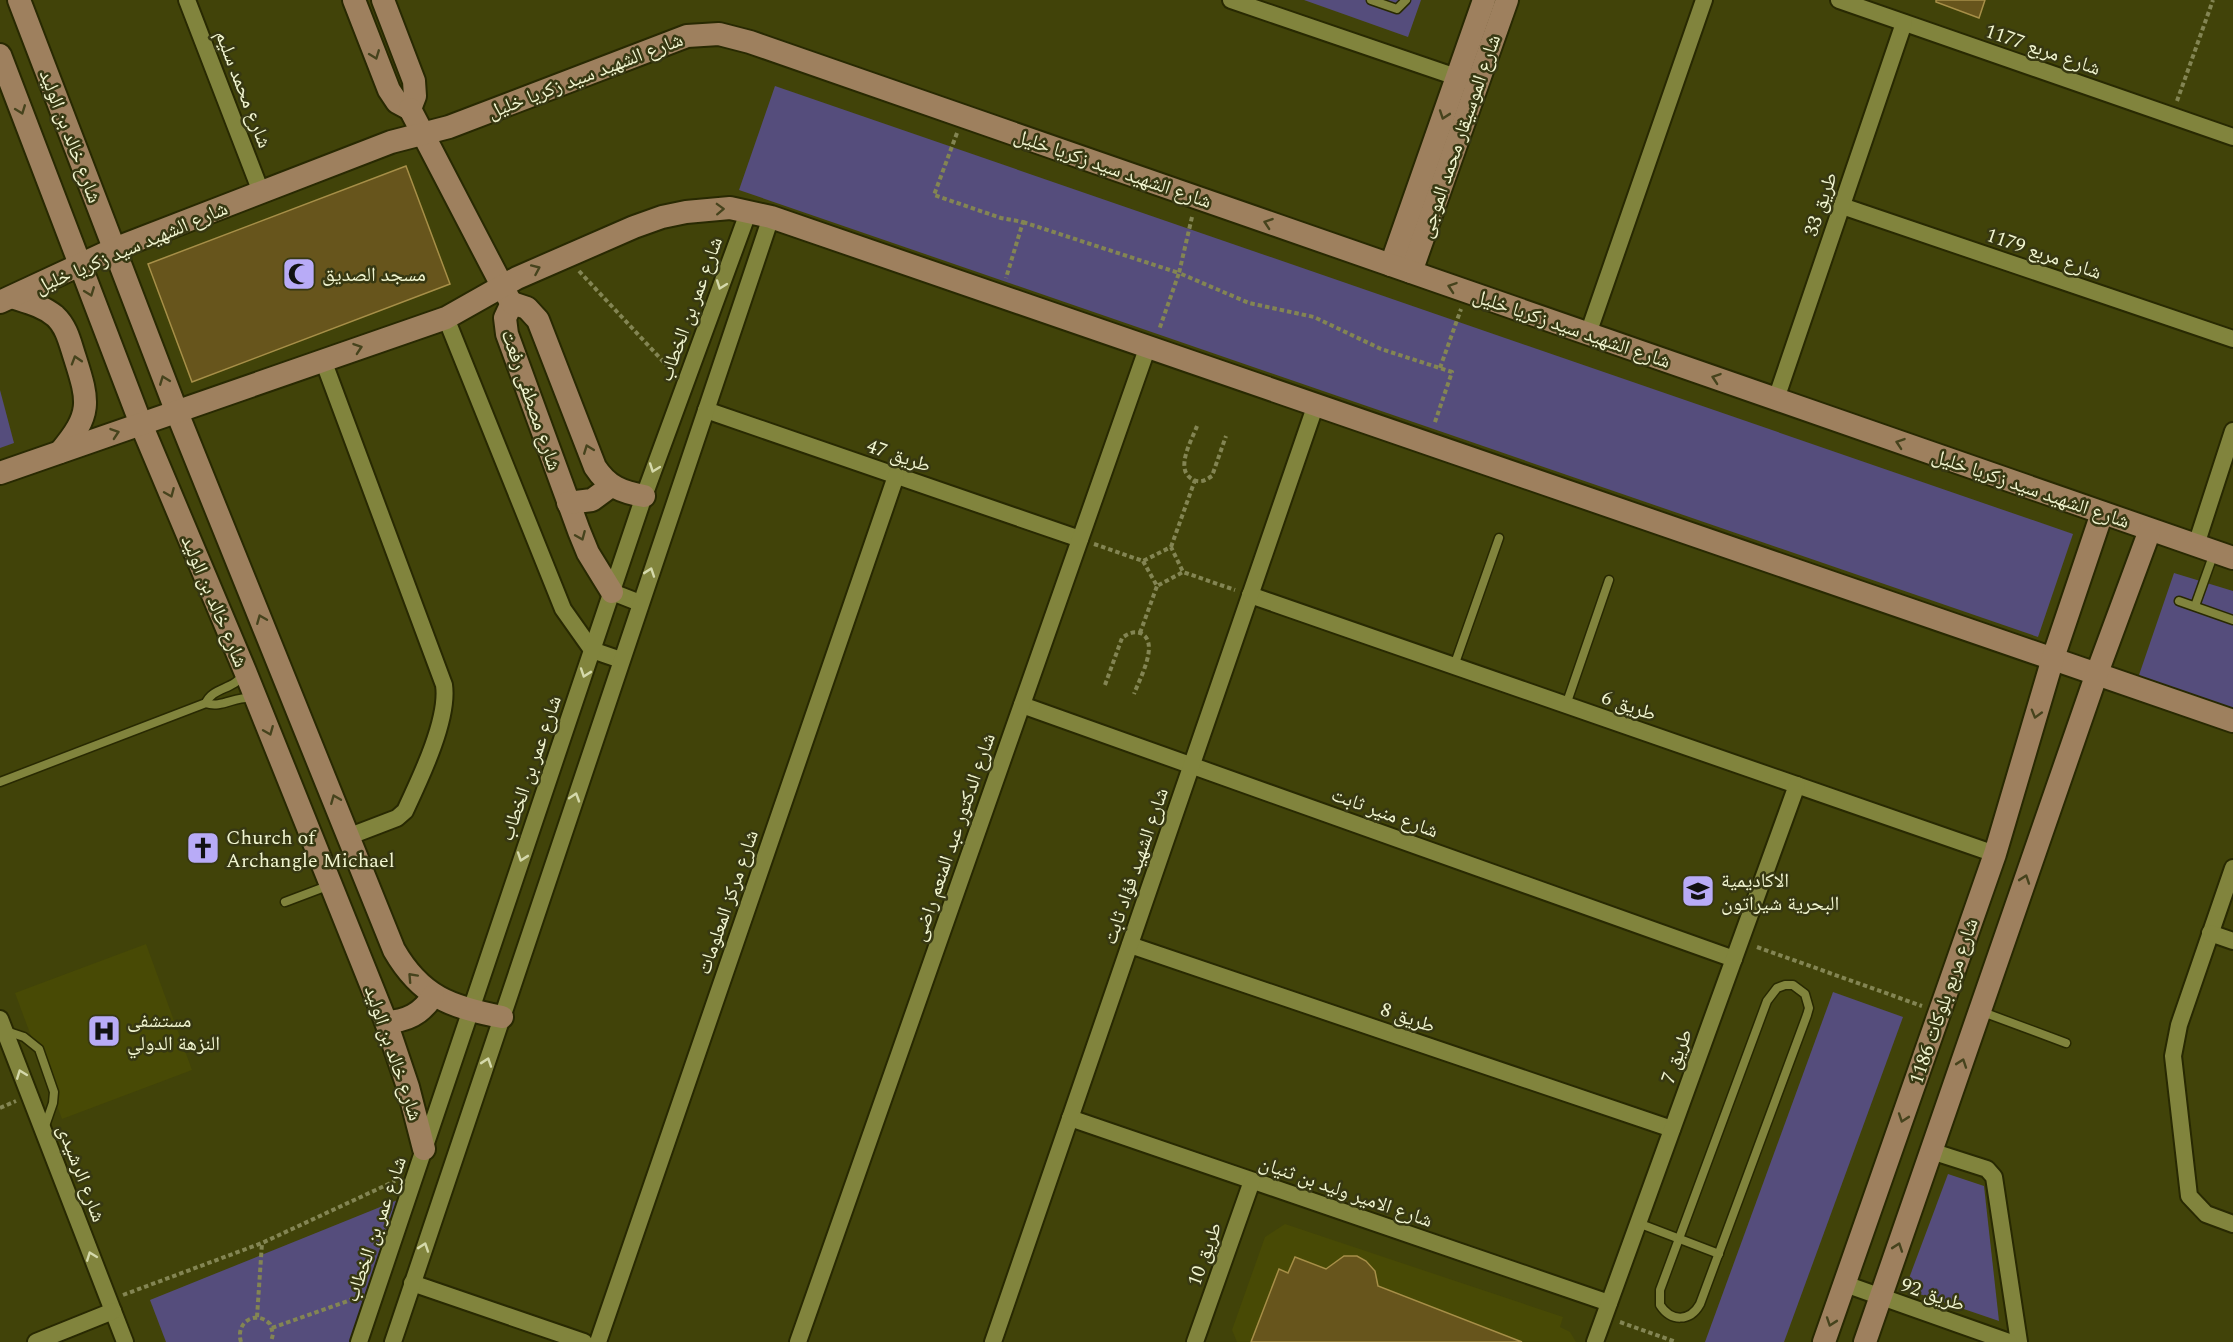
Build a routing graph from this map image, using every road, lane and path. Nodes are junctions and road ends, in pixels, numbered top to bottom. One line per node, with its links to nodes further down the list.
1 (19, 0): 28 (street, شارع خالد بن الوليد)
2 (187, 0): 22 (street, شارع محمد سليم)
3 (354, 0): 17 (street, one-way to 17)
4 (383, 0): 17 (street)
5 (1231, 0): 13 (street)
6 (1371, 0): 7 (lane)
7 (1406, 0)
8 (1484, 0): 16 (street, شارع الموسيقار محمد الموجى)
9 (1507, 0): 16 (street, شارع الموسيقار محمد الموجى)
10 (1704, 0): 38 (street)
11 (1839, 0): 14 (street, شارع مربع 1177)
12 (2213, 0): 18 (path)
13 (1253, 4): 16 (street)
14 (1904, 23): 18 (street, شارع مربع 1177); 24 (street, طريق 33)
15 (0, 56): 30 (street, شارع خالد بن الوليد, one-way to 30)
16 (1467, 81): 31 (street, شارع الموسيقار محمد الموجى)
17 (410, 109): 20 (street)
18 (2172, 116): 21 (street, شارع مربع 1177)
19 (963, 117): 20 (street, شارع الشهيد سيد زكريا خليل); 23 (street, شارع الشهيد سيد زكريا خليل); 27 (path)
20 (423, 135): 22 (street, شارع الشهيد سيد زكريا خليل); 34 (street)
21 (2233, 137)
22 (261, 192): 28 (street, شارع الشهيد سيد زكريا خليل)
23 (1198, 198): 31 (street, شارع الشهيد سيد زكريا خليل, one-way to 23); 32 (path)
24 (1842, 206): 39 (street, شارع مربع 1179); 44 (street, طريق 33)
25 (749, 210): 26 (street); 29 (street, one-way to 25); 43 (street, شارع عمر بن الخطاب, one-way to 43)
26 (771, 217): 35 (street); 47 (street)
27 (1023, 222): 32 (path); 35 (path)
28 (114, 249): 30 (street, شارع الشهيد سيد زكريا خليل); 46 (street, شارع خالد بن الوليد, one-way to 28)
29 (565, 256): 34 (street, one-way to 29); 43 (path)
30 (80, 266): 36 (street, شارع الشهيد سيد زكريا خليل); 48 (street, شارع خالد بن الوليد, one-way to 48)
31 (1401, 269): 33 (street, شارع الشهيد سيد زكريا خليل, one-way to 31)
32 (1179, 273): 40 (path); 42 (path)
33 (1467, 292): 38 (street, شارع الشهيد سيد زكريا خليل); 42 (path)
34 (507, 295): 37 (street); 57 (street, شارع مصطفى رفعت, one-way to 34); 59 (street, شارع مصطفى رفعت)
35 (1000, 296): 40 (street)
36 (6, 300): 53 (street, one-way to 36)
37 (446, 318): 41 (street, one-way to 37); 77 (street)
38 (1588, 334): 44 (street, شارع الشهيد سيد زكريا خليل, one-way to 38)
39 (2233, 339)
40 (1150, 347): 45 (street); 63 (street, شارع الدكتور عبد المنعم راضى)
41 (323, 360): 46 (street); 93 (street)
42 (1440, 368): 52 (path)
43 (685, 384): 58 (street, شارع عمر بن الخطاب, one-way to 58)
44 (1776, 399): 60 (street, شارع الشهيد سيد زكريا خليل, one-way to 44)
45 (1316, 405): 52 (street); 71 (street, شارع الشهيد فؤاد ثابت)
46 (176, 410): 48 (street); 93 (street, شارع خالد بن الوليد, one-way to 46)
47 (706, 410): 55 (street, طريق 47); 73 (street, one-way to 47)
48 (141, 424): 53 (street, one-way to 48); 81 (street, شارع خالد بن الوليد, one-way to 81)
49 (1197, 426): 56 (path)
50 (2233, 431): 65 (street)
51 (1226, 436): 56 (path)
52 (1428, 443): 78 (street)
53 (60, 452): 54 (street)
54 (0, 473)
55 (896, 476): 63 (street, طريق 47); 138 (street, شارع مركز المعلومات)
56 (1194, 480): 64 (path)
57 (611, 486): 58 (street); 59 (street)
58 (644, 496): 70 (street, شارع عمر بن الخطاب)
59 (568, 502): 70 (street, شارع مصطفى رفعت, one-way to 70)
60 (2102, 513): 61 (street, شارع الشهيد سيد زكريا خليل); 78 (street, شارع مربع بلوكات 1186)
61 (2150, 530): 65 (street, شارع الشهيد سيد زكريا خليل); 82 (street, شارع مربع بلوكات 1186)
62 (1499, 538): 80 (lane)
63 (1080, 539): 66 (path); 87 (street, شارع الدكتور عبد المنعم راضى)
64 (1171, 547): 66 (path); 67 (path)
65 (2214, 552): 74 (lane)
66 (1143, 561): 69 (path)
67 (1183, 572): 69 (path); 71 (path)
68 (1609, 580): 88 (lane)
69 (1157, 586): 76 (path)
70 (612, 592): 73 (street); 77 (street, شارع عمر بن الخطاب)
71 (1250, 596): 80 (street, طريق 6); 90 (street, شارع الشهيد فؤاد ثابت)
72 (2179, 601): 74 (lane)
73 (640, 603): 79 (street)
74 (2194, 606): 75 (lane)
75 (2233, 620)
76 (1140, 633): 83 (path); 84 (path)
77 (592, 650): 79 (street); 104 (street, شارع عمر بن الخطاب, one-way to 104)
78 (2053, 658): 82 (street); 94 (street, شارع مربع بلوكات 1186, one-way to 94)
79 (621, 660): 107 (street, one-way to 79)
80 (1454, 666): 88 (street, طريق 6)
81 (245, 671): 85 (street, شارع خالد بن الوليد); 86 (lane)
82 (2097, 673): 89 (street); 105 (street, شارع مربع بلوكات 1186, one-way to 82)
83 (1105, 685)
84 (1134, 694)
85 (256, 699): 86 (lane); 96 (street, شارع خالد بن الوليد, one-way to 96)
86 (206, 703): 91 (lane)
87 (1022, 705): 90 (street, شارع منير ثابت); 139 (street, شارع الدكتور عبد المنعم راضى)
88 (1566, 705): 92 (street, طريق 6)
89 (2233, 721)
90 (1191, 766): 101 (street, شارع الشهيد فؤاد ثابت); 102 (street, شارع منير ثابت)
91 (0, 782)
92 (1797, 785): 94 (street, طريق 6); 99 (street, طريق 7)
93 (350, 836): 103 (street, شارع خالد بن الوليد, one-way to 93)
94 (1995, 854): 106 (street, شارع مربع بلوكات 1186)
95 (2233, 868): 98 (street)
96 (331, 885): 97 (lane); 108 (street, شارع خالد بن الوليد)
97 (285, 902)
98 (2210, 933): 100 (street); 119 (street)
99 (1740, 941): 102 (street, طريق 7); 106 (path)
100 (2233, 941)
101 (1130, 945): 111 (street, شارع الشهيد فؤاد ثابت); 112 (street, طريق 8)
102 (1734, 959): 112 (street, طريق 7)
103 (433, 996): 104 (street, شارع خالد بن الوليد); 108 (street)
104 (471, 1011): 107 (street, شارع خالد بن الوليد); 114 (street, شارع عمر بن الخطاب)
105 (1980, 1011): 110 (lane); 115 (street, شارع مربع بلوكات 1186, one-way to 105)
106 (1940, 1012): 124 (street, شارع مربع بلوكات 1186, one-way to 124)
107 (502, 1017): 123 (street, one-way to 107)
108 (386, 1022): 114 (street, شارع خالد بن الوليد)
109 (2, 1025): 113 (street, شارع الرشيدى, one-way to 109); 113 (lane)
110 (2066, 1043)
111 (1070, 1118): 117 (street, شارع الامير وليد بن ثنيان); 140 (street, شارع الشهيد فؤاد ثابت)
112 (1672, 1129): 118 (street, طريق 7)
113 (43, 1132): 127 (street, شارع الرشيدى, one-way to 113)
114 (424, 1149): 116 (street, شارع عمر بن الخطاب)
115 (1931, 1152): 126 (street, شارع مربع بلوكات 1186, one-way to 115); 146 (street)
116 (417, 1172): 121 (path); 125 (street, شارع عمر بن الخطاب)
117 (1252, 1181): 128 (street, شارع الامير وليد بن ثنيان); 141 (street, طريق 10)
118 (1638, 1224): 120 (lane); 128 (street, طريق 7)
119 (2233, 1224)
120 (1679, 1239): 122 (lane); 122 (lane); 122 (lane)
121 (262, 1243): 127 (path); 129 (path)
122 (1719, 1254)
123 (412, 1283): 136 (street); 137 (street)
124 (1845, 1284): 126 (street, طريق 92); 144 (street, شارع مربع بلوكات 1186, one-way to 144)
125 (376, 1291): 130 (path); 135 (street, شارع عمر بن الخطاب)
126 (1880, 1297): 145 (street, شارع مربع بلوكات 1186); 146 (street, طريق 92)
127 (110, 1306): 131 (street); 132 (street, شارع الرشيدى)
128 (1607, 1310): 142 (street, طريق 7); 143 (path)
129 (257, 1317): 130 (path); 133 (path)
130 (272, 1328): 134 (path)
131 (36, 1342)
132 (125, 1342)
133 (240, 1342)
134 (272, 1342)
135 (359, 1342)
136 (393, 1342)
137 (584, 1342)
138 (598, 1342)
139 (798, 1342)
140 (993, 1342)
141 (1195, 1342)
142 (1595, 1342)
143 (1676, 1342)
144 (1824, 1342)
145 (1865, 1342)
146 (2008, 1342)

